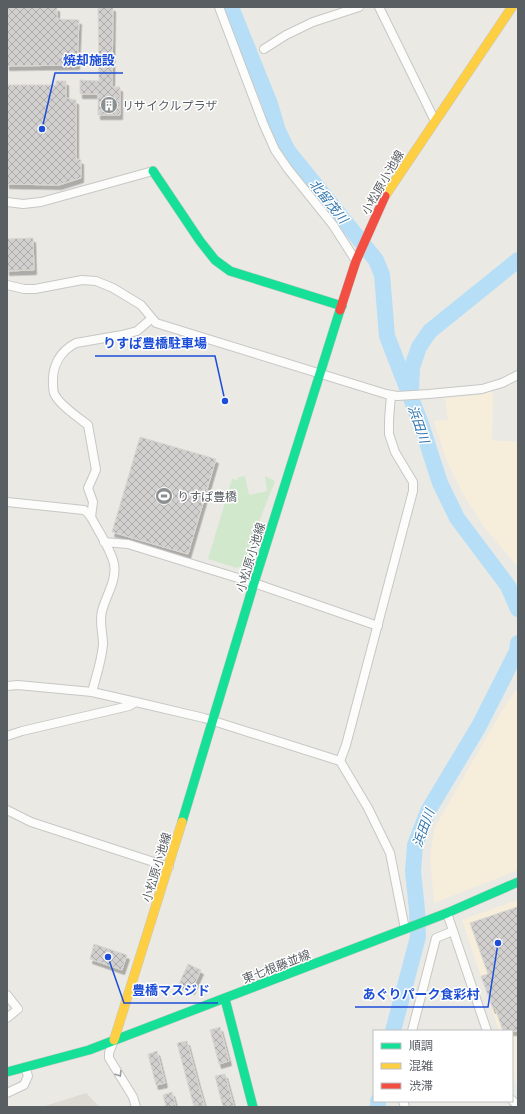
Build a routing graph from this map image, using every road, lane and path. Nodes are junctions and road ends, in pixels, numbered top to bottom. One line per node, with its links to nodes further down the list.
1 (219, 7): 9 (street)
2 (359, 7): 5 (street)
3 (379, 7): 6 (street)
4 (512, 7): 6 (main road, 小松原小池線)
5 (264, 49)
6 (435, 121): 9 (main road, 小松原小池線)
7 (153, 171): 8 (street); 11 (main road)
8 (7, 202)
9 (357, 258): 11 (main road, 小松原小池線)
10 (7, 285): 12 (street)
11 (342, 306): 13 (main road, 小松原小池線)
12 (151, 319): 13 (street); 17 (street)
13 (321, 374): 15 (street); 19 (main road, 小松原小池線)
14 (518, 375): 15 (street)
15 (394, 395): 20 (street)
16 (7, 502): 17 (street)
17 (91, 517): 18 (street)
18 (104, 542): 19 (street); 22 (street)
19 (254, 583): 20 (street); 24 (main road, 小松原小池線)
20 (378, 626): 26 (street)
21 (7, 686): 22 (street)
22 (92, 692): 23 (street)
23 (136, 702): 24 (street); 25 (street)
24 (213, 722): 26 (street); 28 (main road, 小松原小池線)
25 (7, 736)
26 (340, 761): 32 (street)
27 (7, 810): 28 (street)
28 (169, 867): 39 (main road, 小松原小池線)
29 (518, 882): 31 (main road, 東七根藤並線)
30 (518, 891): 31 (main road, 東七根藤並線)
31 (447, 913): 32 (main road, 東七根藤並線); 33 (street)
32 (405, 929): 35 (main road, 東七根藤並線)
33 (453, 931): 37 (street); 38 (street)
34 (7, 995): 36 (street)
35 (225, 999): 39 (main road, 東七根藤並線); 44 (main road)
36 (7, 1018)
37 (412, 1030)
38 (487, 1030)
39 (114, 1040): 40 (main road); 43 (street, one-way to 43)
40 (25, 1067): 41 (main road); 42 (street)
41 (7, 1072)
42 (7, 1093)
43 (136, 1107)
44 (253, 1107)

